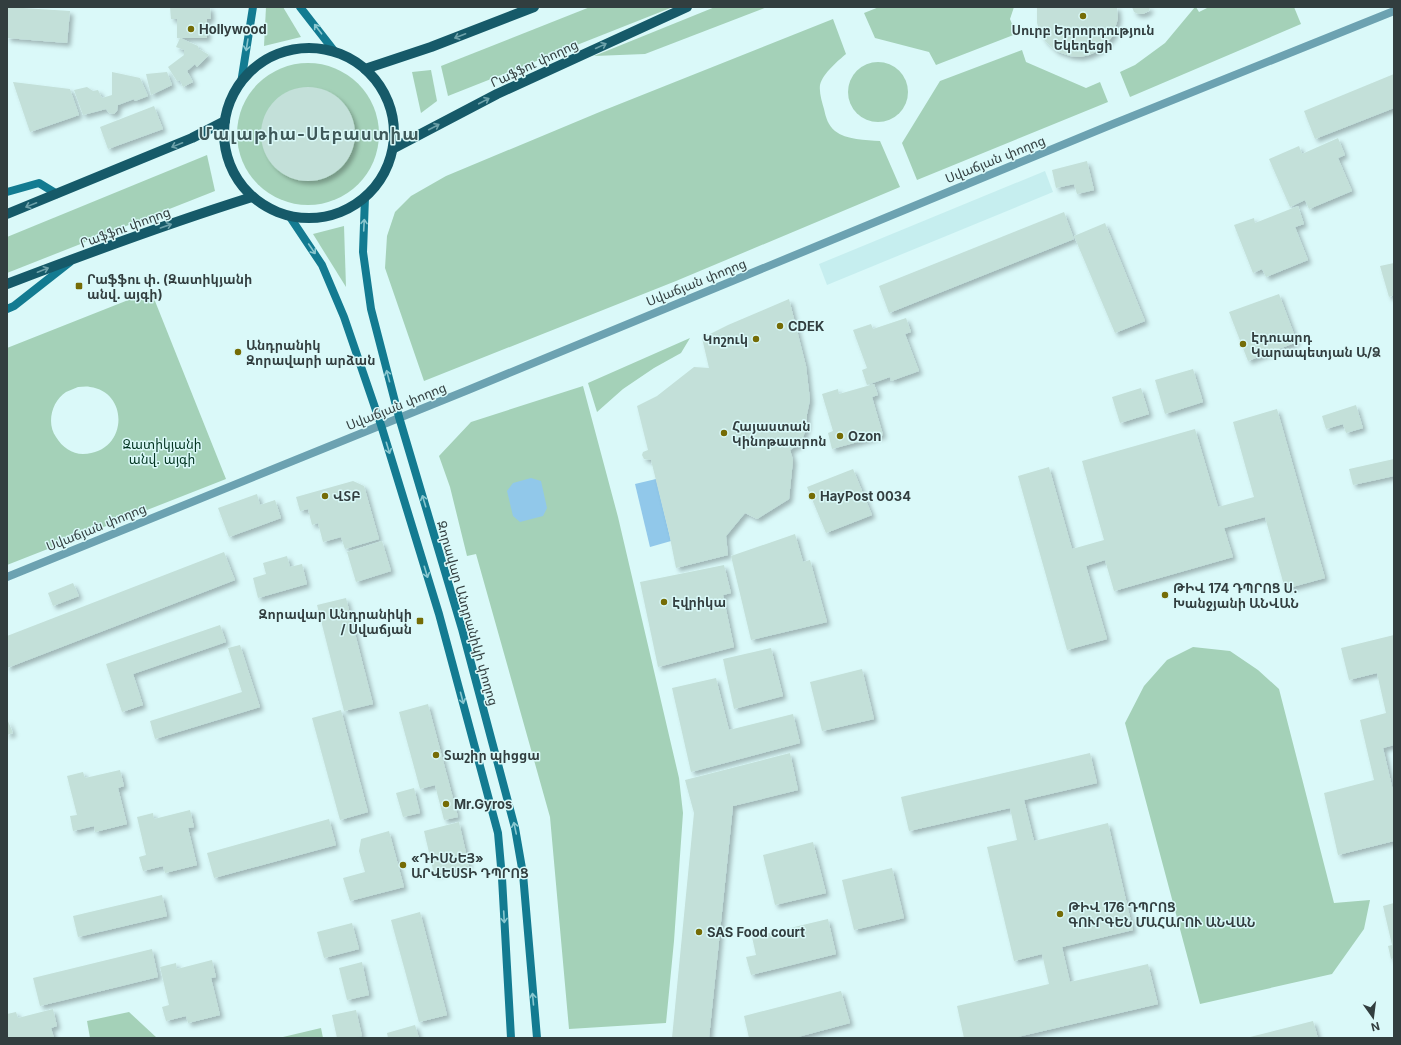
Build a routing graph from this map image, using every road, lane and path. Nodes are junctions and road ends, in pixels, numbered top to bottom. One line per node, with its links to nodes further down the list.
1 (253, 7): 8 (main road, one-way to 8)
2 (300, 7): 6 (main road, one-way to 2)
3 (534, 7): 7 (main road, one-way to 7)
4 (687, 7): 10 (main road, Րաֆֆու փողոց, one-way to 4)
5 (1394, 11): 20 (street, Սվաճյան փողոց)
6 (335, 52): 7 (main road); 8 (main road)
7 (365, 69): 10 (main road)
8 (240, 83): 9 (main road)
9 (225, 121): 12 (main road, one-way to 12); 13 (main road)
10 (394, 148): 14 (main road)
11 (7, 192): 12 (main road)
12 (56, 194): 15 (main road, one-way to 15)
13 (252, 197): 16 (main road); 17 (main road, Րաֆֆու փողոց, one-way to 13)
14 (366, 198): 16 (main road); 20 (main road, Զորավար Անդրանիկի փողոց, one-way to 14)
15 (7, 214)
16 (290, 217): 21 (main road, one-way to 21)
17 (76, 258): 18 (main road, Րաֆֆու փողոց, one-way to 17); 19 (main road)
18 (7, 284)
19 (7, 309)
20 (399, 416): 21 (street, Սվաճյան փողոց); 24 (main road, Զորավար Անդրանիկի փողոց, one-way to 20)
21 (381, 425): 22 (street, Սվաճյան փողոց); 23 (main road, one-way to 23)
22 (7, 577)
23 (511, 1038)
24 (537, 1038)

